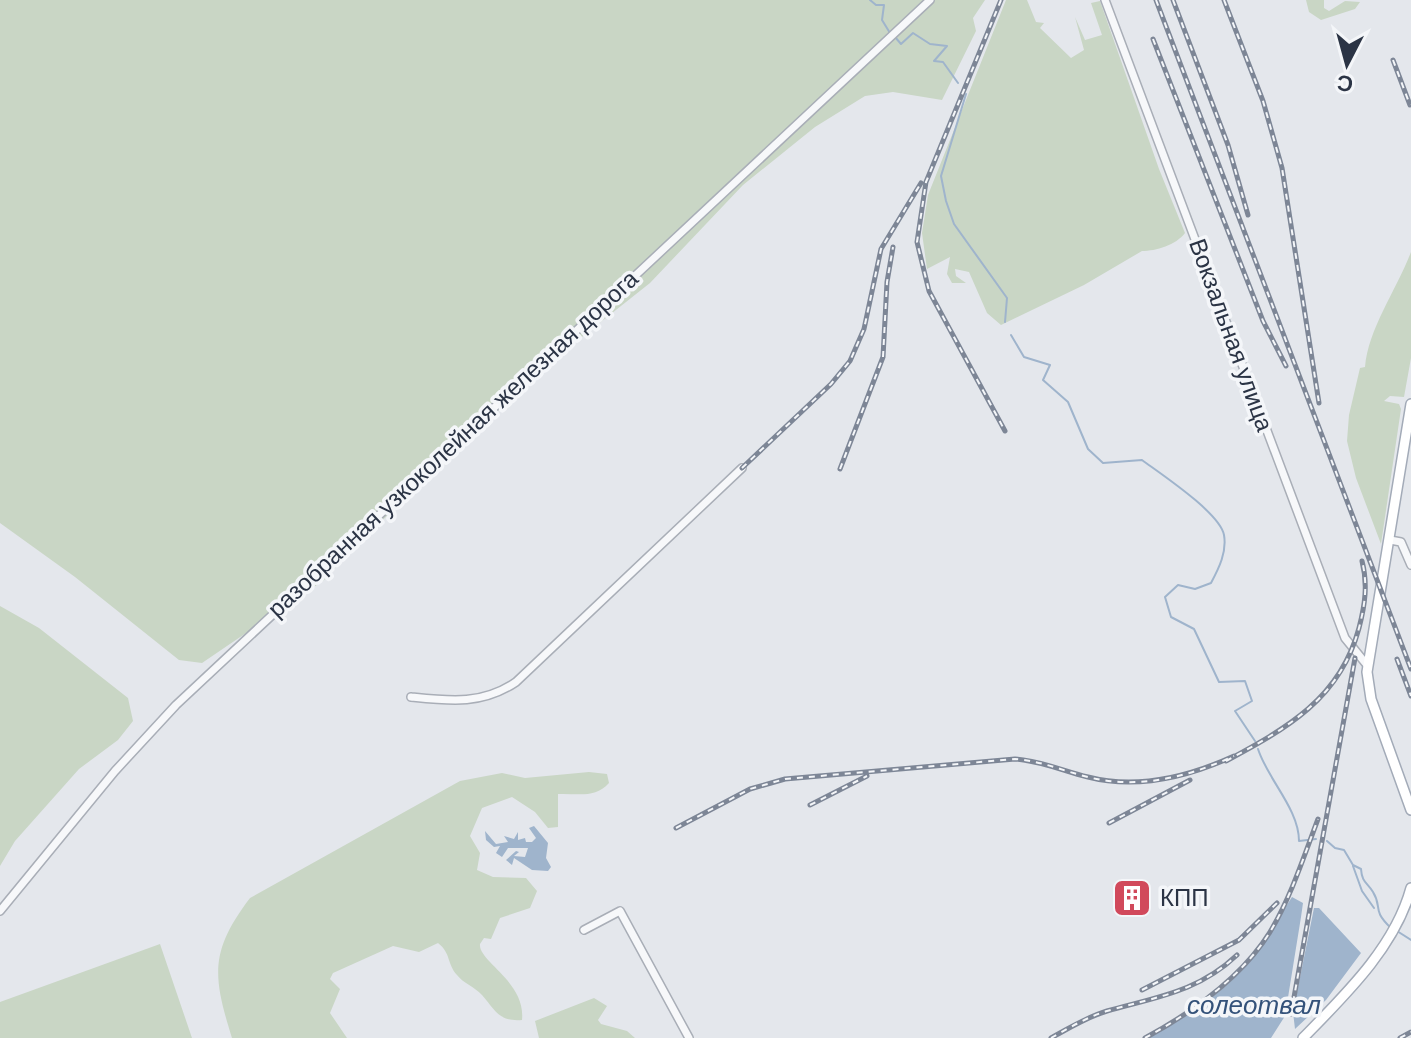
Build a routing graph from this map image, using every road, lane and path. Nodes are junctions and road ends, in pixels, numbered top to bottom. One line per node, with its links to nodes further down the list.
1 (930, 0): 11 (street, разобранная узкоколейная железная дорога)
2 (1105, 0): 7 (street, Вокзальная улица)
3 (1411, 404): 5 (main road)
4 (742, 468): 8 (street)
5 (1390, 540): 6 (street); 7 (main road)
6 (1411, 565)
7 (1367, 665): 9 (main road)
8 (411, 697)
9 (1411, 810)
10 (1411, 888): 14 (main road)
11 (0, 911)
12 (584, 930): 13 (street)
13 (689, 1038)
14 (1303, 1038)

